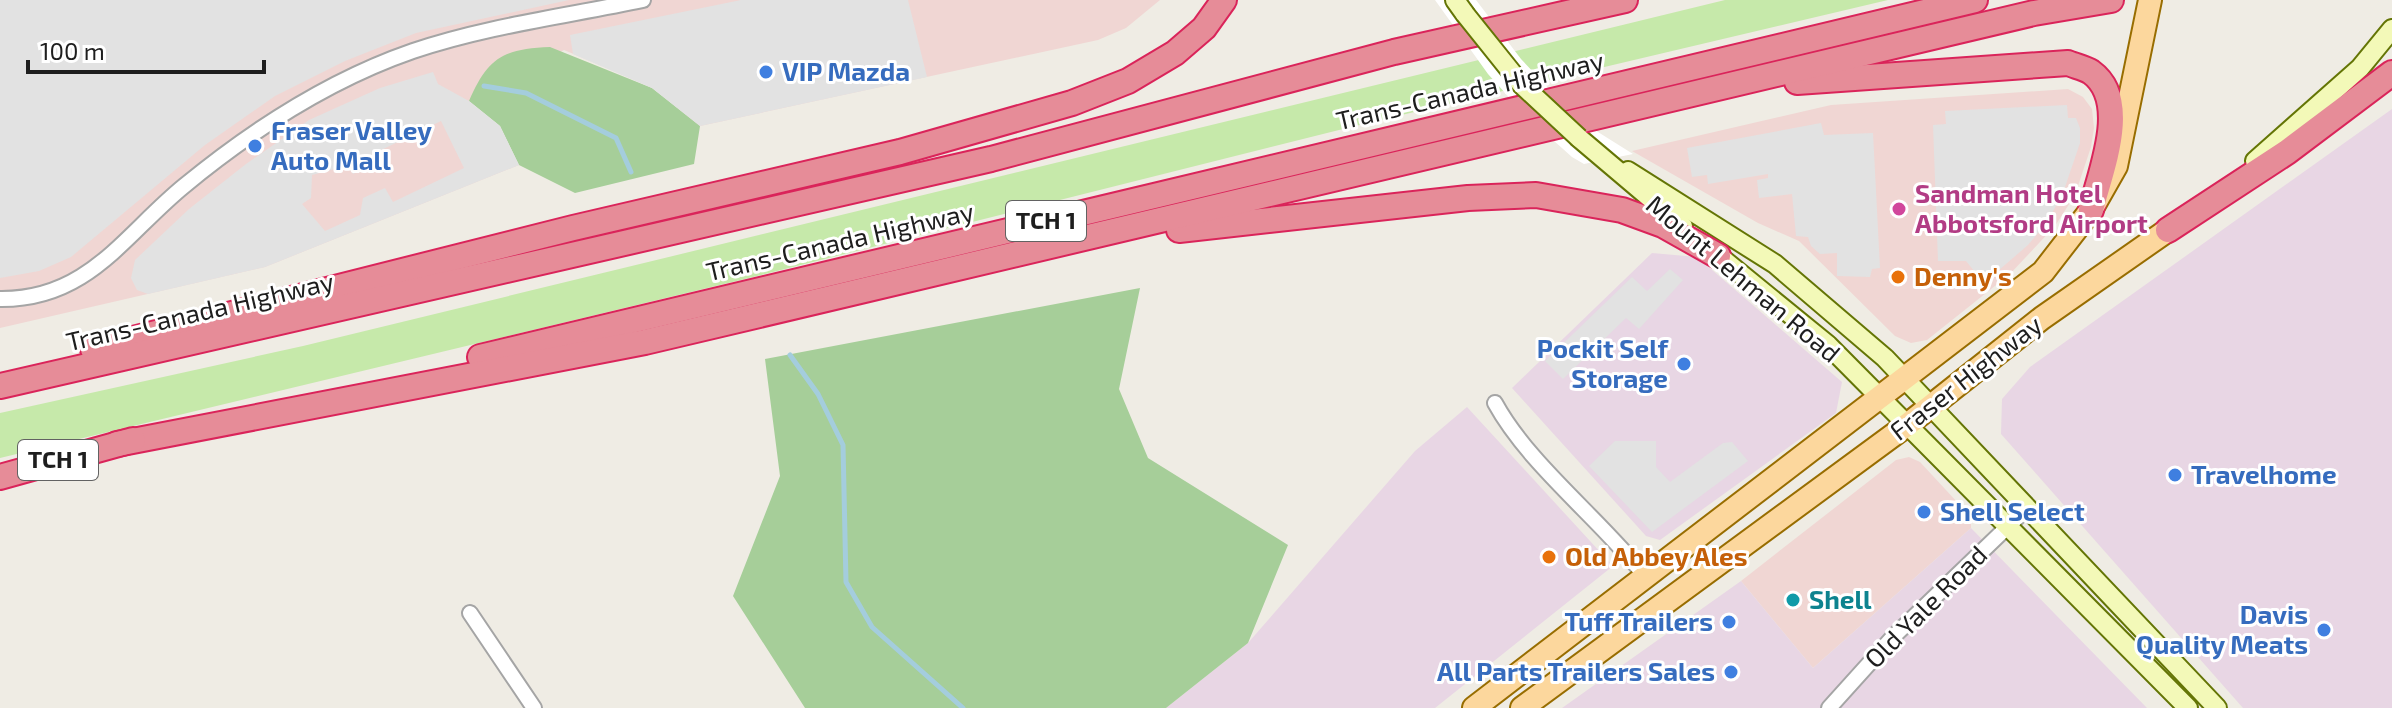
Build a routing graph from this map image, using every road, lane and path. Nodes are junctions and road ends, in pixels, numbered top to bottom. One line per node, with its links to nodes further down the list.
1 (643, 0): 18 (street)
2 (1224, 0): 19 (highway)
3 (1455, 0): 13 (main road, Mount Lehman Road, bridge)
4 (1584, 0): 10 (highway)
5 (1625, 0): 10 (highway, Trans-Canada Highway)
6 (1975, 0): 26 (highway, Trans-Canada Highway / TCH 1)
7 (2111, 0): 12 (highway)
8 (2150, 0): 14 (main road, Fraser Highway)
9 (2392, 29): 15 (main road, Fraser Highway)
10 (1394, 52): 21 (highway, Trans-Canada Highway)
11 (2392, 73): 15 (highway)
12 (1695, 93): 14 (highway); 16 (highway)
13 (1602, 156): 17 (main road, Mount Lehman Road); 20 (main road, Mount Lehman Road)
14 (2091, 210): 20 (main road, Fraser Highway)
15 (2168, 230): 24 (main road, Fraser Highway)
16 (1085, 239): 17 (highway); 26 (highway)
17 (1718, 256): 22 (main road, Mount Lehman Road)
18 (0, 299)
19 (0, 374)
20 (1905, 380): 22 (main road, Fraser Highway); 24 (main road, Mount Lehman Road)
21 (0, 386)
22 (1879, 399): 25 (main road, Mount Lehman Road); 30 (main road, Fraser Highway)
23 (1495, 403): 30 (street)
24 (1930, 407): 25 (main road, Fraser Highway); 28 (main road, Mount Lehman Road)
25 (1907, 425): 29 (main road, Mount Lehman Road); 34 (main road, Fraser Highway)
26 (117, 444): 27 (highway, Trans-Canada Highway / TCH 1)
27 (0, 477)
28 (2026, 509): 29 (street, Old Yale Road); 37 (main road, Mount Lehman Road)
29 (2008, 526): 35 (street, Old Yale Road); 36 (main road, Mount Lehman Road)
30 (1645, 576): 33 (main road, Fraser Highway)
31 (470, 613): 32 (street)
32 (534, 708)
33 (1474, 708)
34 (1522, 708)
35 (1829, 708)
36 (2188, 708)
37 (2217, 708)

